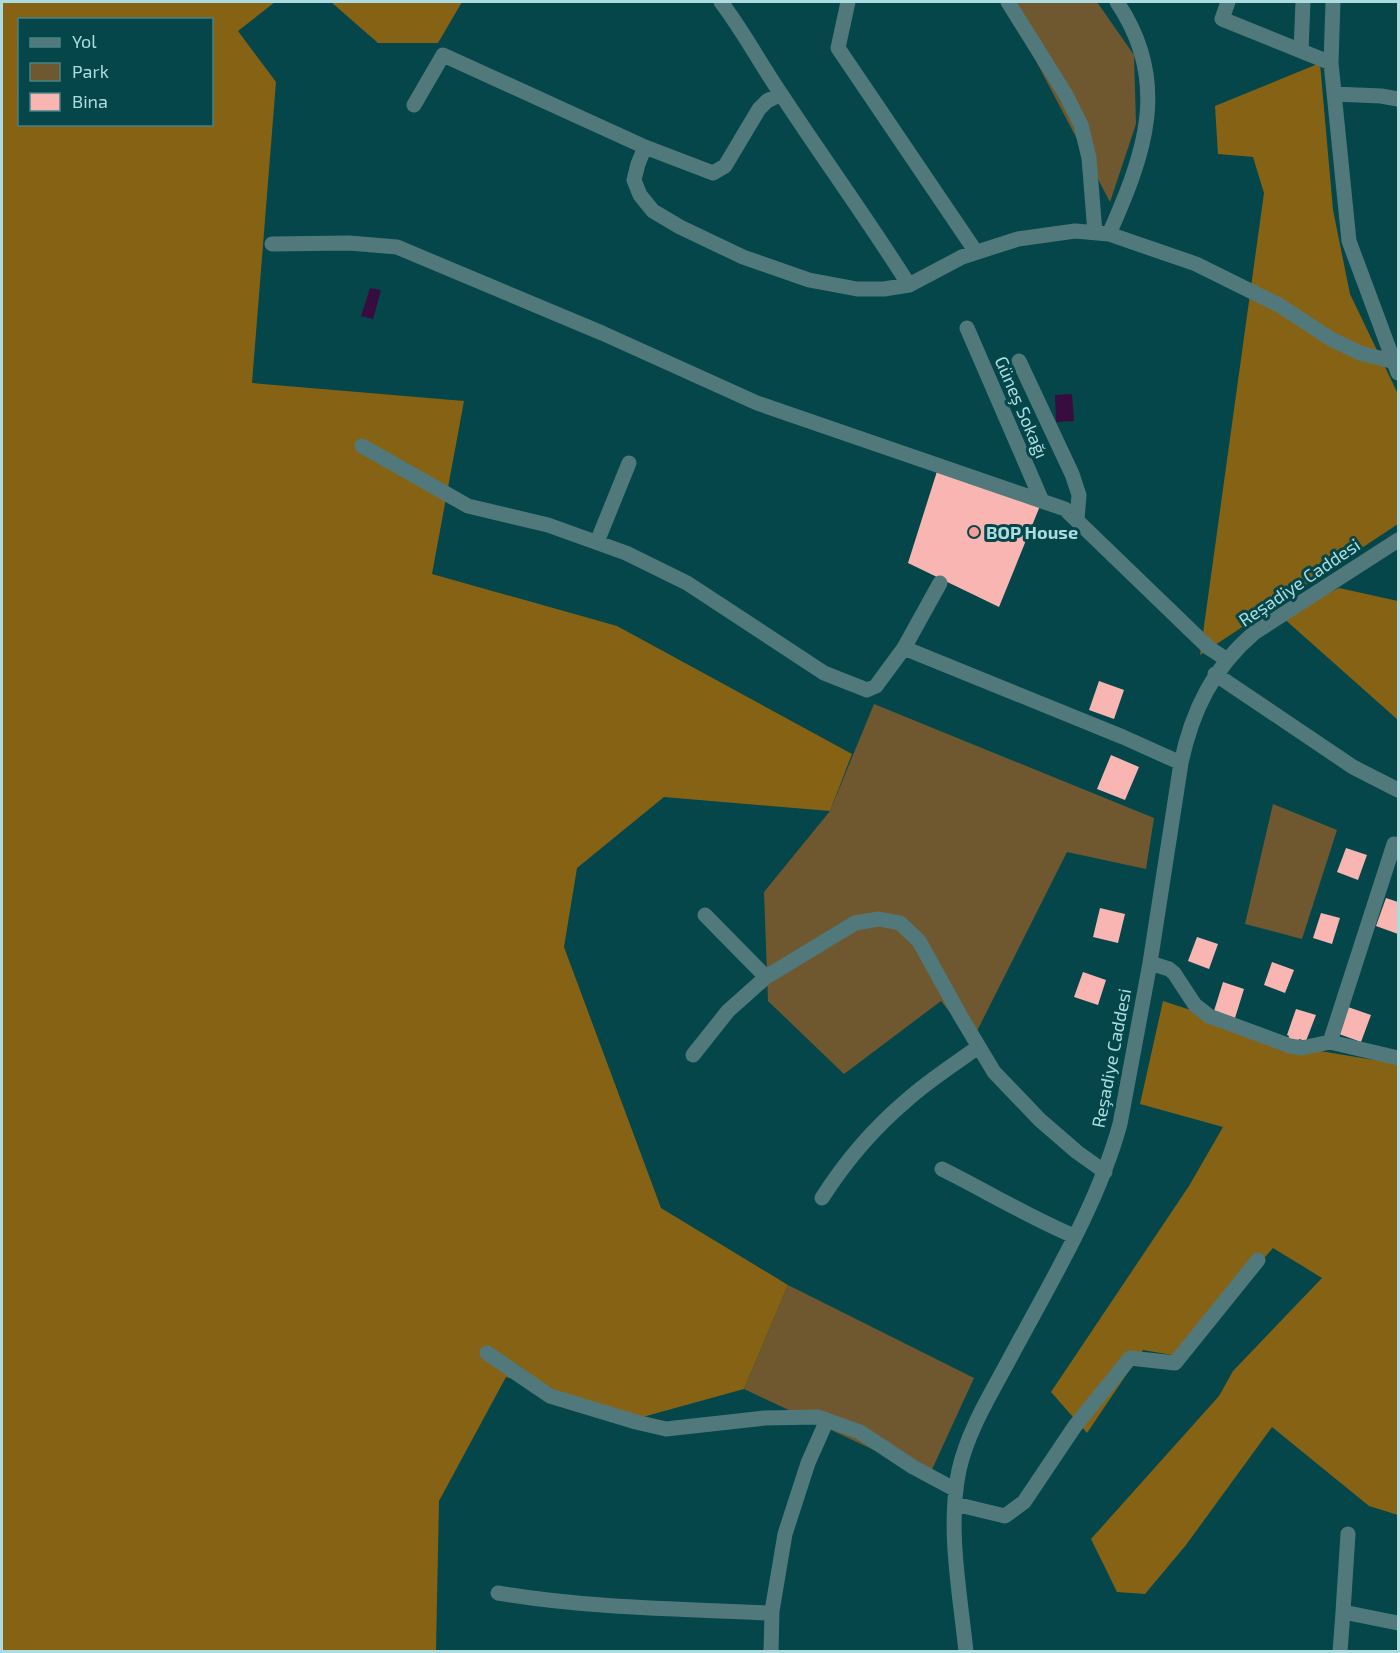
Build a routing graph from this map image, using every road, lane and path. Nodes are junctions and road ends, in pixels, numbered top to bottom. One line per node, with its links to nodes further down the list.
1 (721, 2): 10 (street)
2 (848, 2): 17 (street)
3 (1008, 2): 15 (street)
4 (1117, 2): 15 (street)
5 (1228, 2): 8 (street)
6 (1303, 2): 8 (street)
7 (1333, 2): 9 (street)
8 (1301, 51): 9 (street)
9 (1331, 63): 11 (street)
10 (781, 94): 14 (street); 18 (street)
11 (1334, 94): 12 (street); 21 (street)
12 (1398, 99)
13 (414, 105): 14 (street)
14 (645, 147): 18 (street)
15 (1102, 233): 17 (street); 21 (street)
16 (272, 244): 24 (street)
17 (976, 252): 18 (street)
18 (909, 285)
19 (967, 328): 24 (street, Güneş Sokağı)
20 (1019, 361): 25 (street, Güneş Sokağı)
21 (1396, 367)
22 (362, 446): 27 (street)
23 (629, 462): 27 (street)
24 (1042, 501): 25 (street)
25 (1077, 520): 30 (street)
26 (1398, 540): 30 (street, Reşadiye Caddesi)
27 (597, 542): 29 (street)
28 (940, 583): 29 (street)
29 (904, 648): 32 (street)
30 (1226, 659): 31 (street, Reşadiye Caddesi)
31 (1215, 674): 32 (street, Reşadiye Caddesi); 33 (street)
32 (1180, 763): 36 (street, Reşadiye Caddesi)
33 (1398, 790)
34 (1398, 846): 38 (street)
35 (705, 915): 37 (street)
36 (1150, 963): 38 (street); 43 (street, Reşadiye Caddesi)
37 (766, 977): 39 (street); 40 (street)
38 (1330, 1042): 41 (street)
39 (978, 1047): 43 (street); 44 (street)
40 (693, 1055)
41 (1398, 1058)
42 (942, 1169): 45 (street)
43 (1105, 1172): 45 (street, Reşadiye Caddesi)
44 (822, 1198)
45 (1074, 1236): 49 (street, Reşadiye Caddesi)
46 (1258, 1260): 49 (street)
47 (487, 1353): 48 (street)
48 (827, 1420): 49 (street); 52 (street)
49 (955, 1497): 56 (street, Reşadiye Caddesi)
50 (1348, 1534): 53 (street)
51 (498, 1593): 52 (street)
52 (772, 1611): 55 (street)
53 (1343, 1612): 54 (street); 57 (street)
54 (1398, 1623)
55 (771, 1652)
56 (966, 1652)
57 (1340, 1652)

